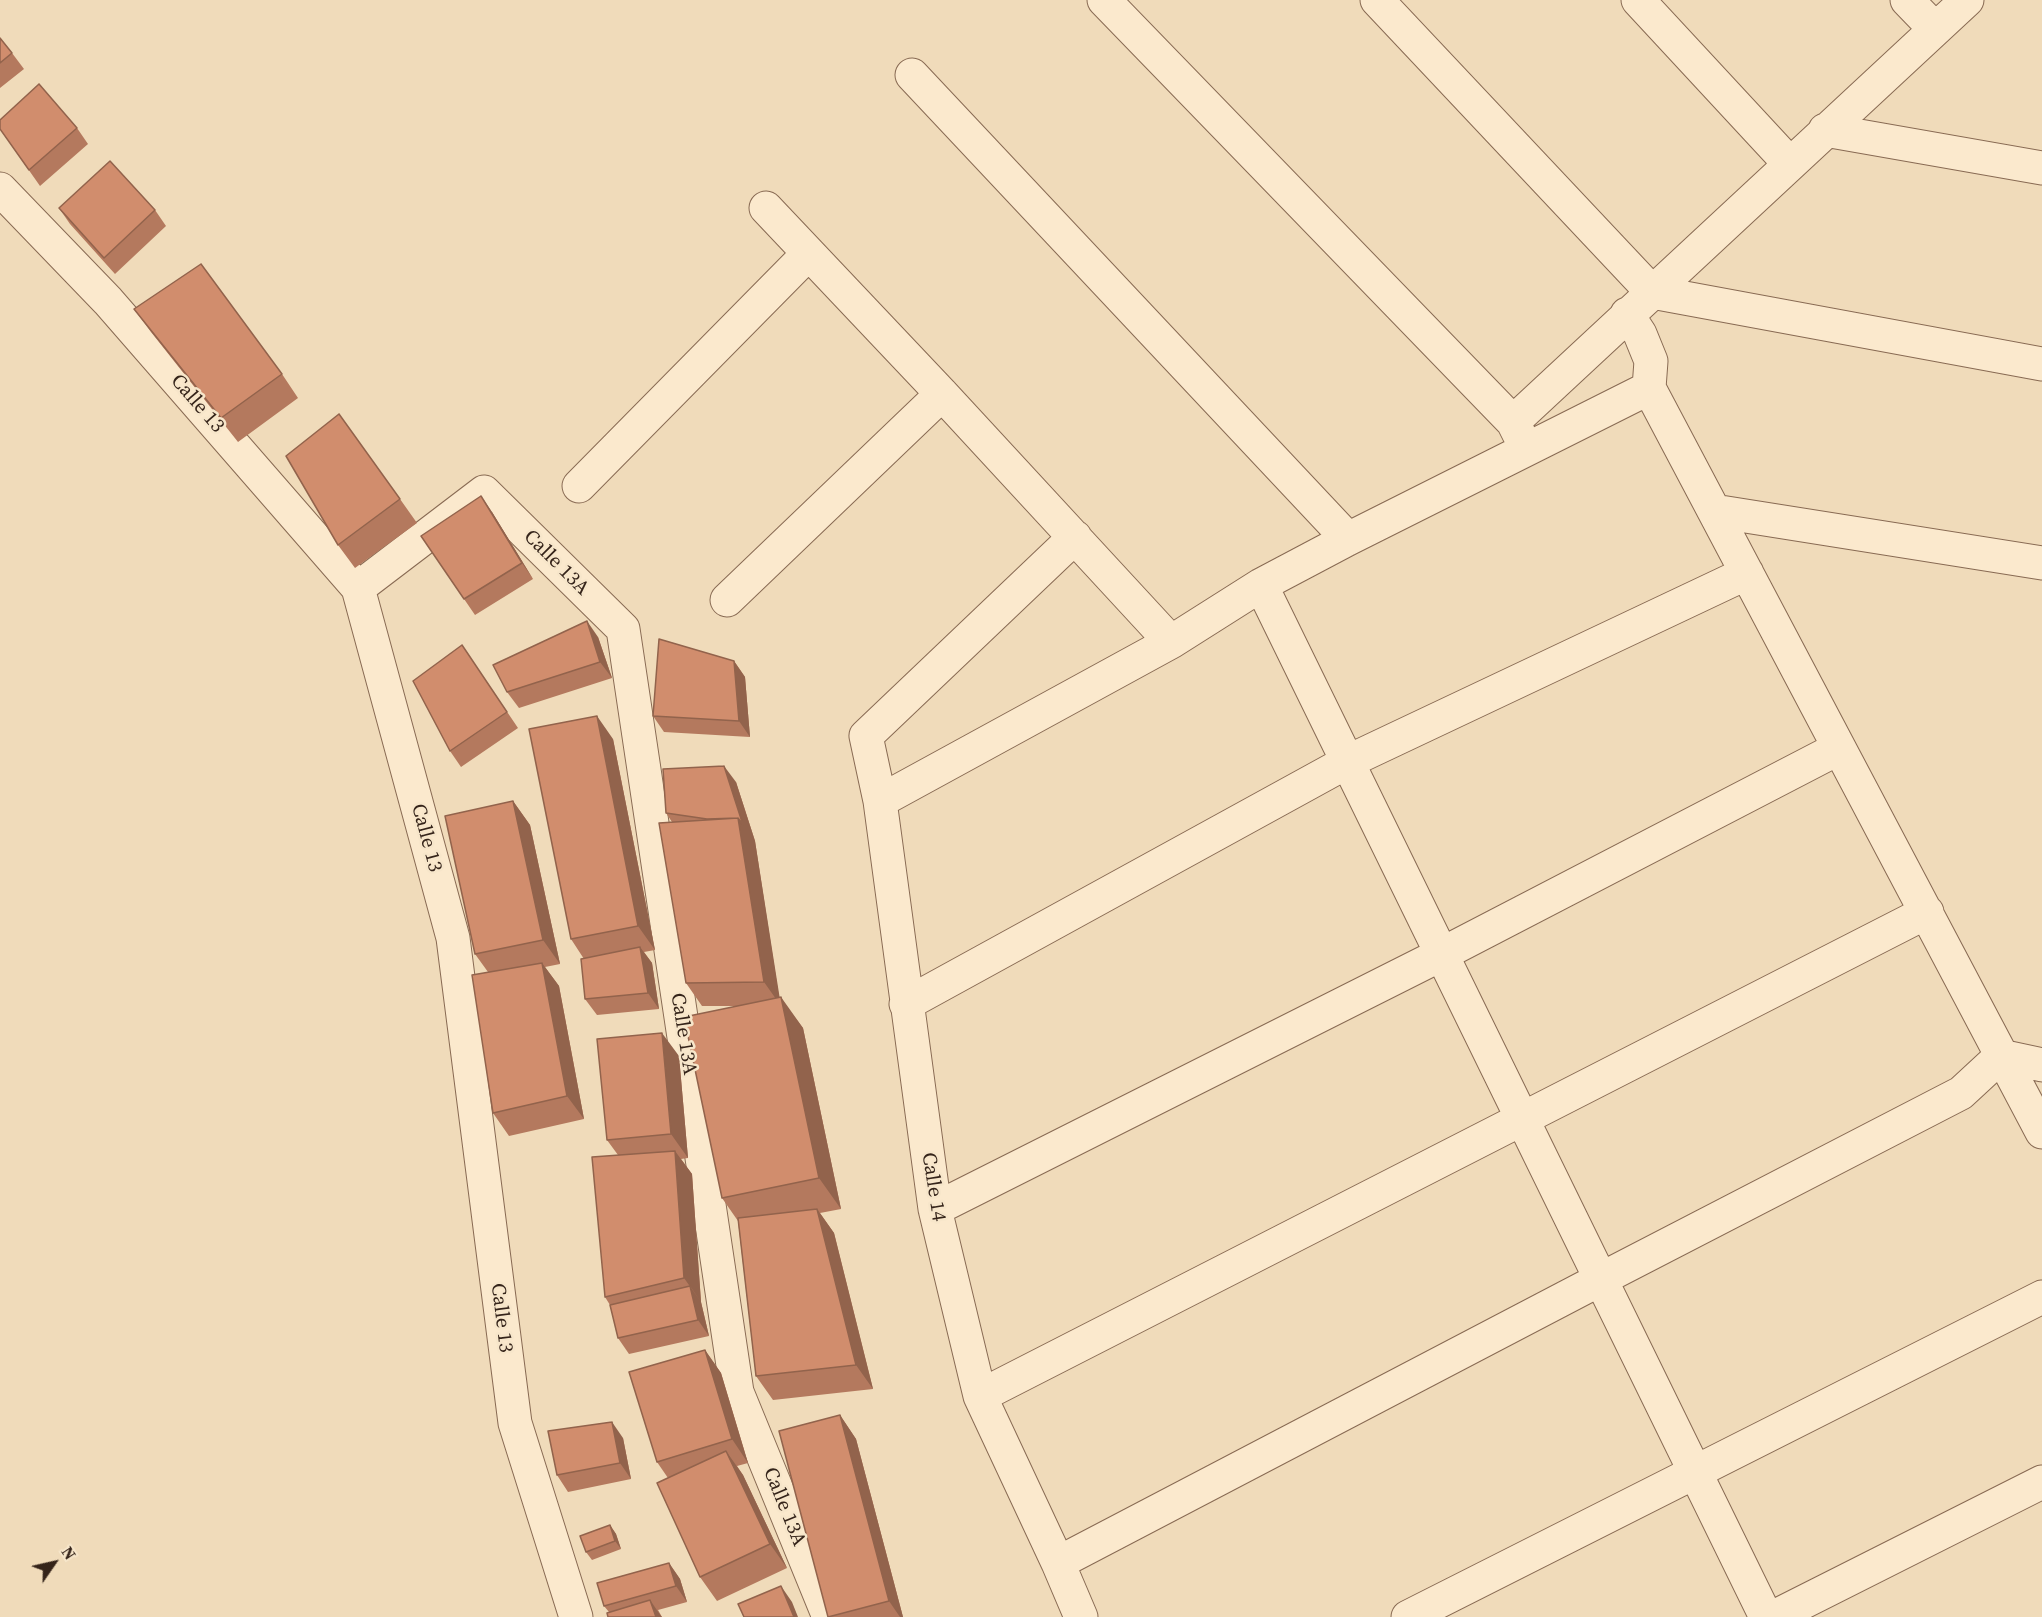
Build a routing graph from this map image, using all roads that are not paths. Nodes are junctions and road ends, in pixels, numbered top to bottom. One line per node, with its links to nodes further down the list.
1 (1104, 0): 19 (street)
2 (1377, 0): 14 (street)
3 (1638, 0): 9 (street)
4 (1907, 0): 6 (street)
5 (1967, 0): 6 (street)
6 (1934, 28): 8 (street)
7 (912, 75): 23 (street)
8 (1826, 130): 9 (street); 10 (street)
9 (1790, 164): 14 (street)
10 (2042, 168)
11 (0, 189): 27 (street, Calle 13)
12 (766, 208): 13 (street)
13 (808, 254): 18 (street); 20 (street)
14 (1652, 292): 15 (street); 16 (street)
15 (1627, 314): 17 (street); 19 (street)
16 (2042, 364)
17 (1649, 388): 19 (street); 21 (street)
18 (942, 394): 22 (street); 28 (street)
19 (1519, 435): 23 (street)
20 (579, 486)
21 (1714, 511): 24 (street); 25 (street)
22 (1075, 537): 29 (street); 32 (street, Calle 14)
23 (1348, 539): 26 (street)
24 (2042, 563)
25 (1747, 573): 30 (street); 31 (street)
26 (1261, 585): 29 (street); 31 (street)
27 (358, 588): 49 (street, Calle 13); 50 (street, Calle 13A)
28 (727, 600)
29 (1171, 642): 32 (street)
30 (1839, 747): 33 (street); 34 (street)
31 (1347, 762): 34 (street); 35 (street)
32 (880, 801): 35 (street, Calle 14)
33 (1927, 912): 36 (street); 40 (street)
34 (1442, 954): 40 (street); 42 (street)
35 (906, 1004): 42 (street, Calle 14)
36 (2001, 1056): 37 (street); 38 (street); 39 (street)
37 (2042, 1065)
38 (1961, 1093): 39 (street); 43 (street)
39 (2033, 1101): 41 (street)
40 (1523, 1119): 43 (street); 45 (street)
41 (2042, 1132)
42 (935, 1209): 45 (street, Calle 14)
43 (1601, 1279): 46 (street); 48 (street)
44 (2042, 1297): 46 (street)
45 (980, 1396): 48 (street, Calle 14)
46 (1695, 1471): 52 (street); 53 (street)
47 (2042, 1482): 54 (street)
48 (1058, 1563): 51 (street, Calle 14)
49 (576, 1617)
50 (829, 1617)
51 (1081, 1617)
52 (1408, 1617)
53 (1766, 1617)
54 (1774, 1617)

